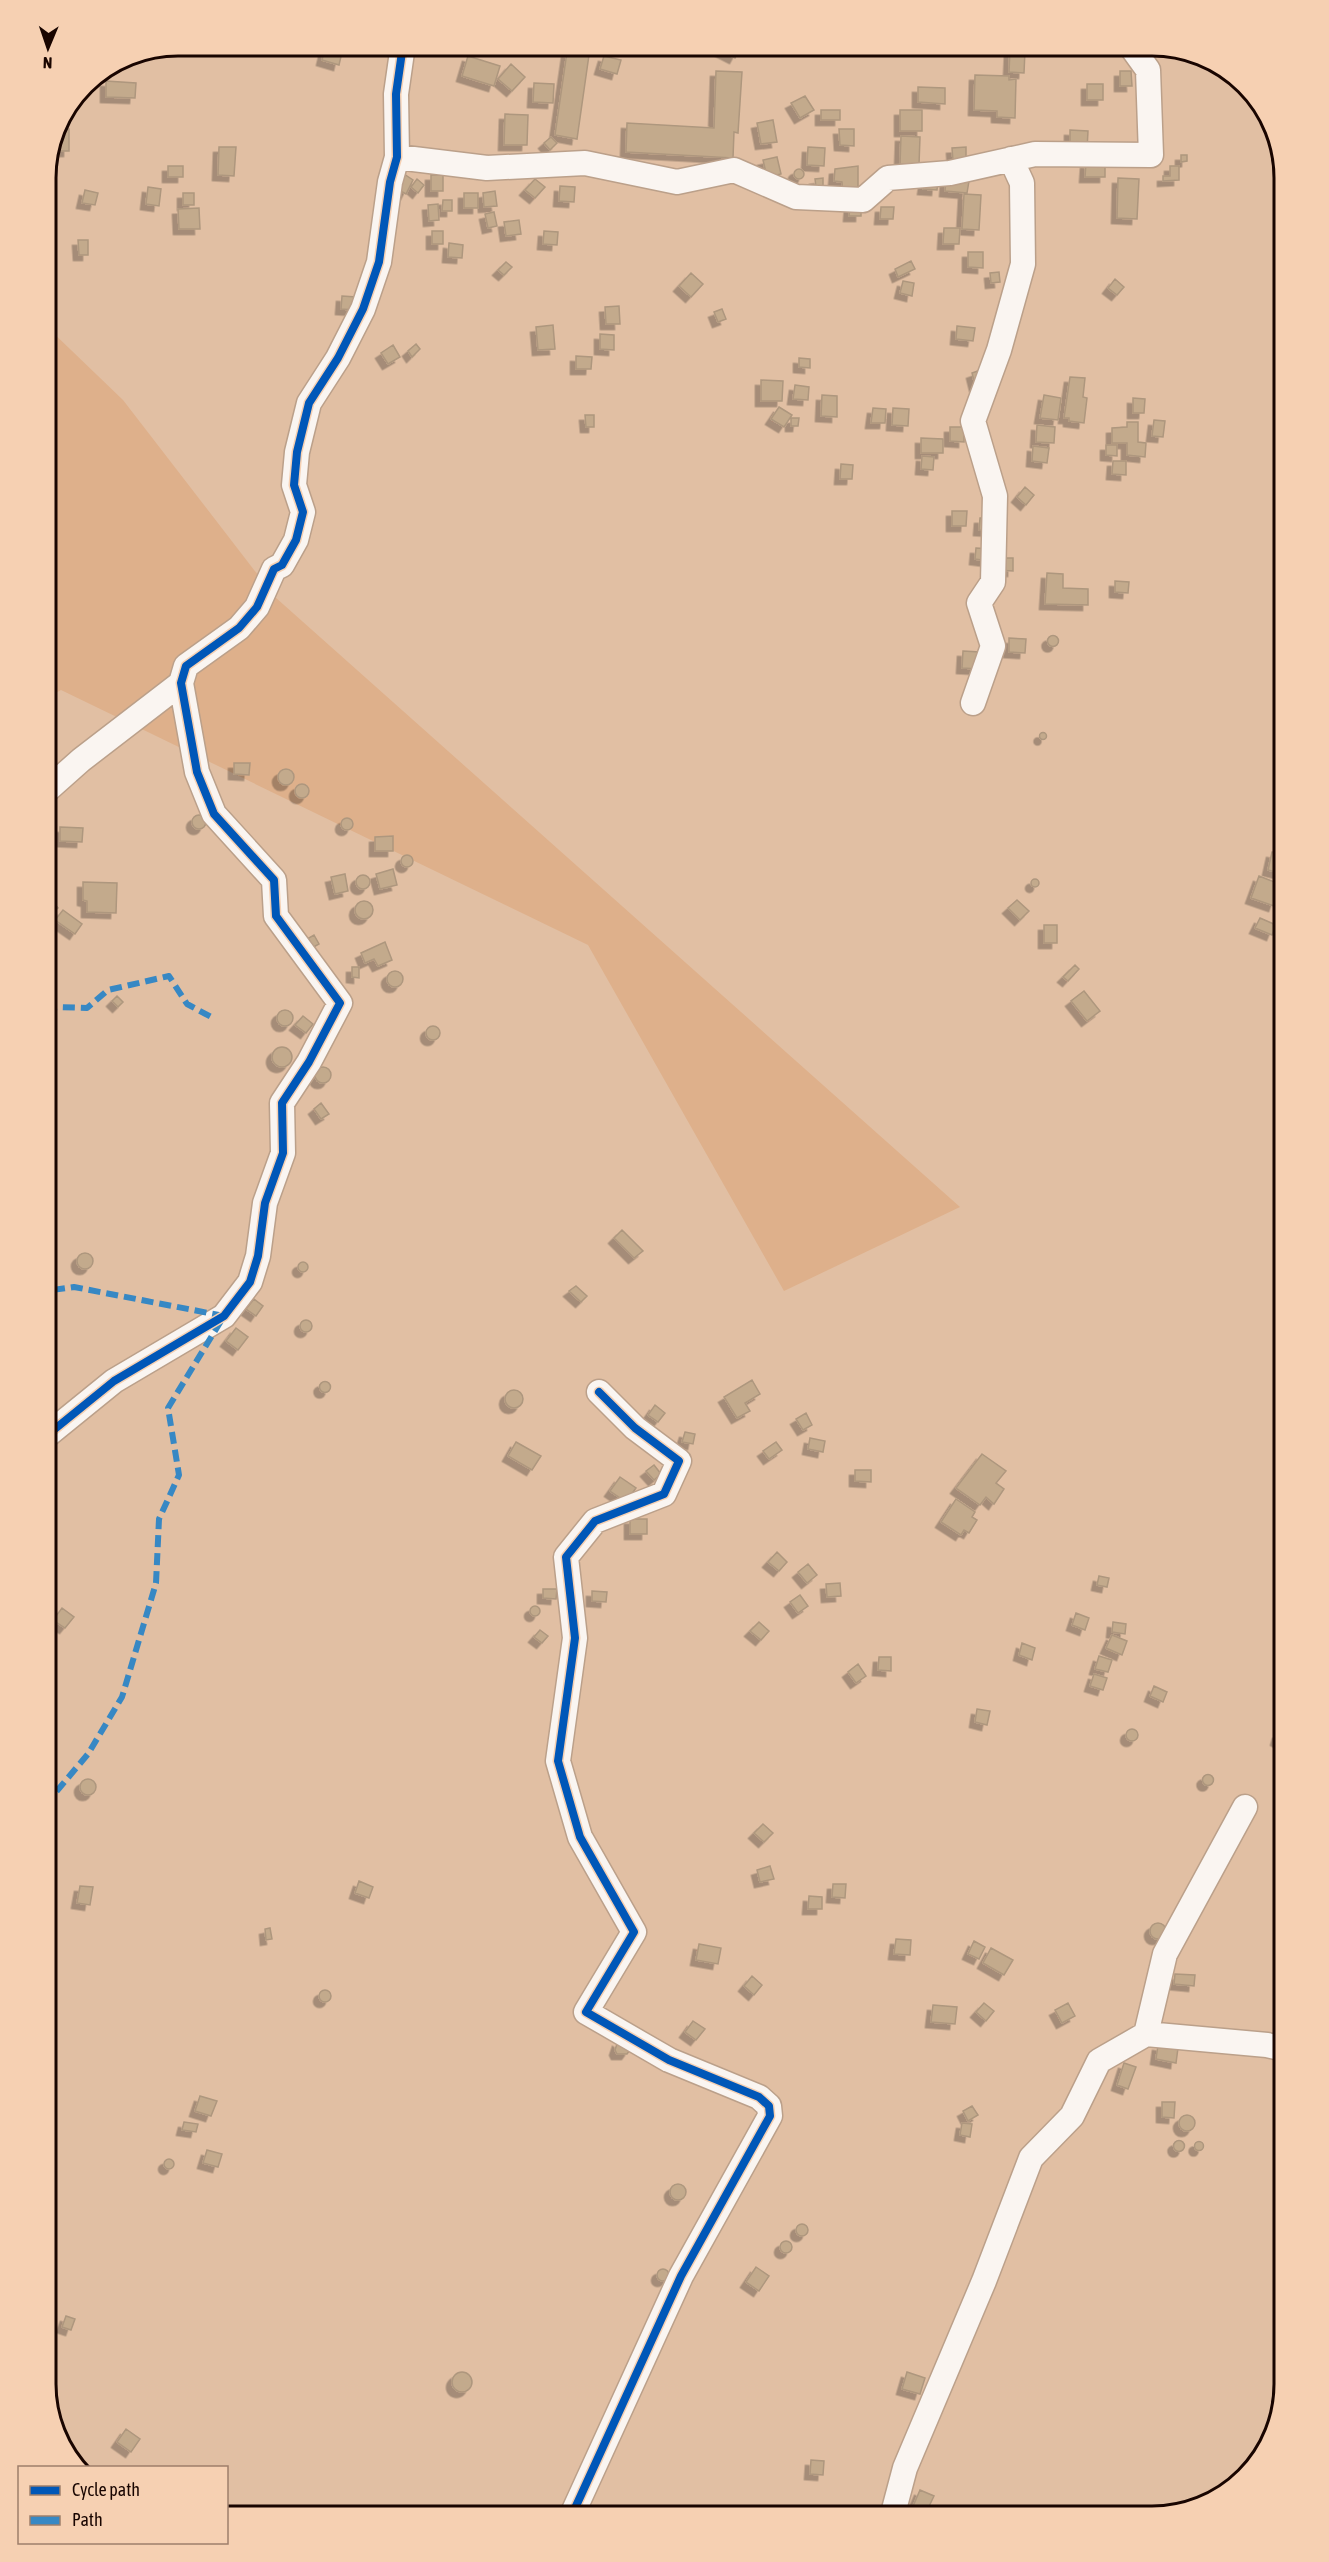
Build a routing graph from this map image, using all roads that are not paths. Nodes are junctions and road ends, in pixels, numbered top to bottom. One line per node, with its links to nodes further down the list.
1 (401, 56): 3 (street)
2 (1138, 56): 4 (street)
3 (397, 157): 4 (street); 5 (street)
4 (1011, 159): 6 (street)
5 (181, 683): 7 (street); 9 (street)
6 (974, 703)
7 (56, 782)
8 (599, 1392): 13 (street)
9 (56, 1428)
10 (1245, 1807): 11 (street)
11 (1146, 2034): 12 (street); 14 (street)
12 (1274, 2047)
13 (576, 2506)
14 (895, 2506)

